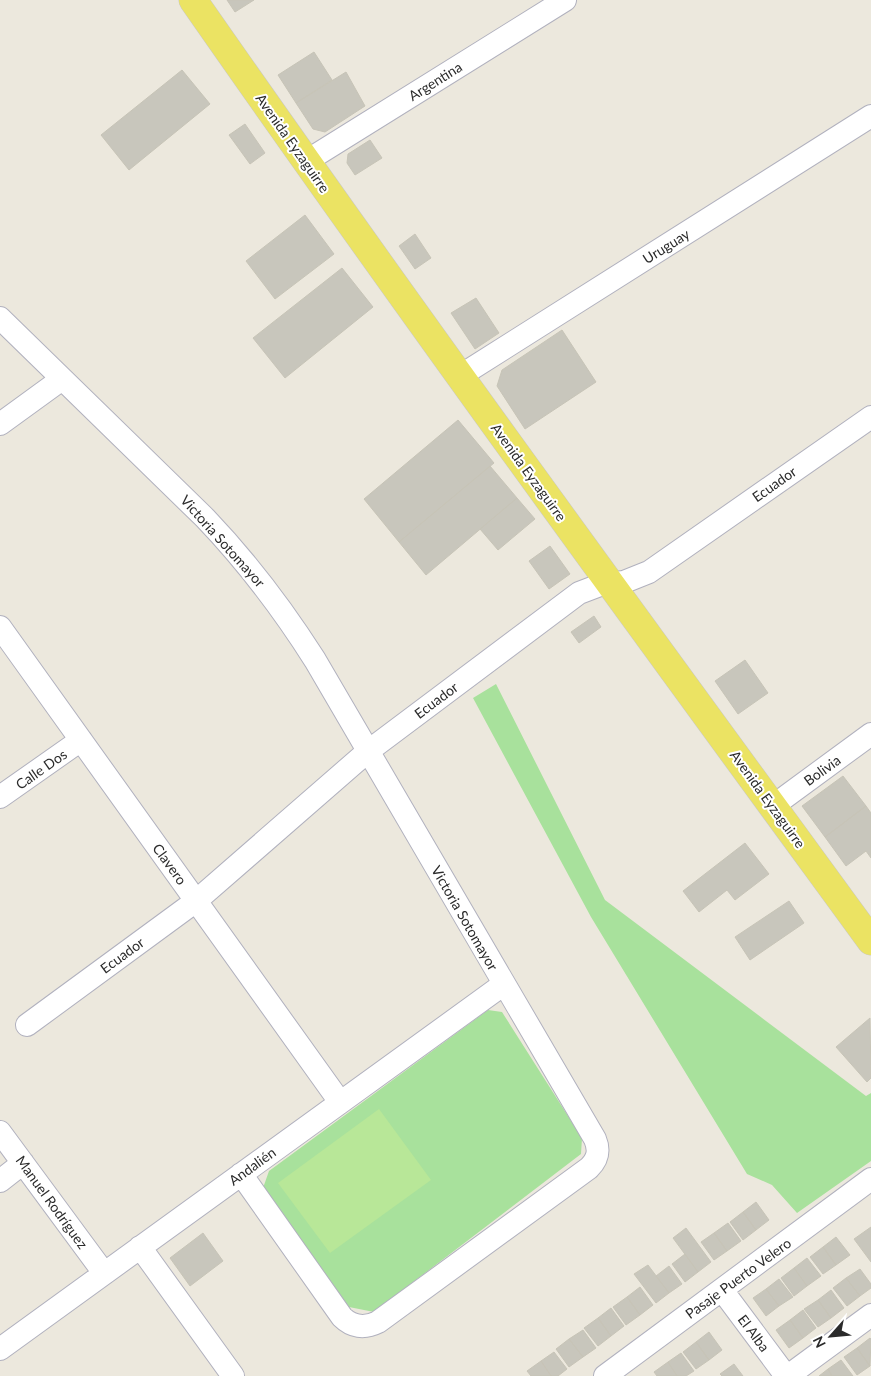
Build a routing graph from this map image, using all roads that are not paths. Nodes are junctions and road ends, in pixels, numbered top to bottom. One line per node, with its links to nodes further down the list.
1 (193, 0): 4 (main road, Avenida Eyzaguirre)
2 (565, 0): 4 (street, Argentina)
3 (871, 116): 6 (street, Uruguay)
4 (305, 162): 6 (main road, Avenida Eyzaguirre)
5 (0, 318): 7 (street, Victoria Sotomayor)
6 (460, 376): 10 (main road, Avenida Eyzaguirre)
7 (62, 379): 9 (street); 14 (street, Victoria Sotomayor)
8 (871, 417): 10 (street, Ecuador)
9 (0, 424)
10 (610, 584): 14 (street, Ecuador); 16 (main road, Avenida Eyzaguirre)
11 (0, 627): 13 (street, Clavero)
12 (871, 734): 16 (street, Bolivia)
13 (81, 740): 15 (street, Calle Dos); 17 (street, Clavero)
14 (368, 752): 17 (street, Ecuador); 19 (street, Victoria Sotomayor)
15 (0, 797)
16 (773, 806): 18 (main road, Avenida Eyzaguirre)
17 (196, 901): 20 (street, Ecuador); 21 (street, Clavero)
18 (871, 940)
19 (504, 984): 21 (street, Andalién); 24 (street, Victoria Sotomayor)
20 (27, 1025)
21 (340, 1102): 24 (street, Andalién)
22 (0, 1132): 23 (street, Manuel Rodríguez)
23 (24, 1163): 26 (street); 28 (street, Manuel Rodríguez)
24 (241, 1174): 27 (street, Andalién)
25 (871, 1179): 29 (street, Pasaje Puerto Velero)
26 (0, 1181)
27 (140, 1247): 28 (street, Andalién); 32 (street)
28 (104, 1273): 31 (street, Andalién)
29 (722, 1290): 33 (street, Pasaje Puerto Velero); 34 (street, El Alba)
30 (871, 1315): 34 (street)
31 (0, 1348)
32 (233, 1376)
33 (604, 1376)
34 (787, 1376)

